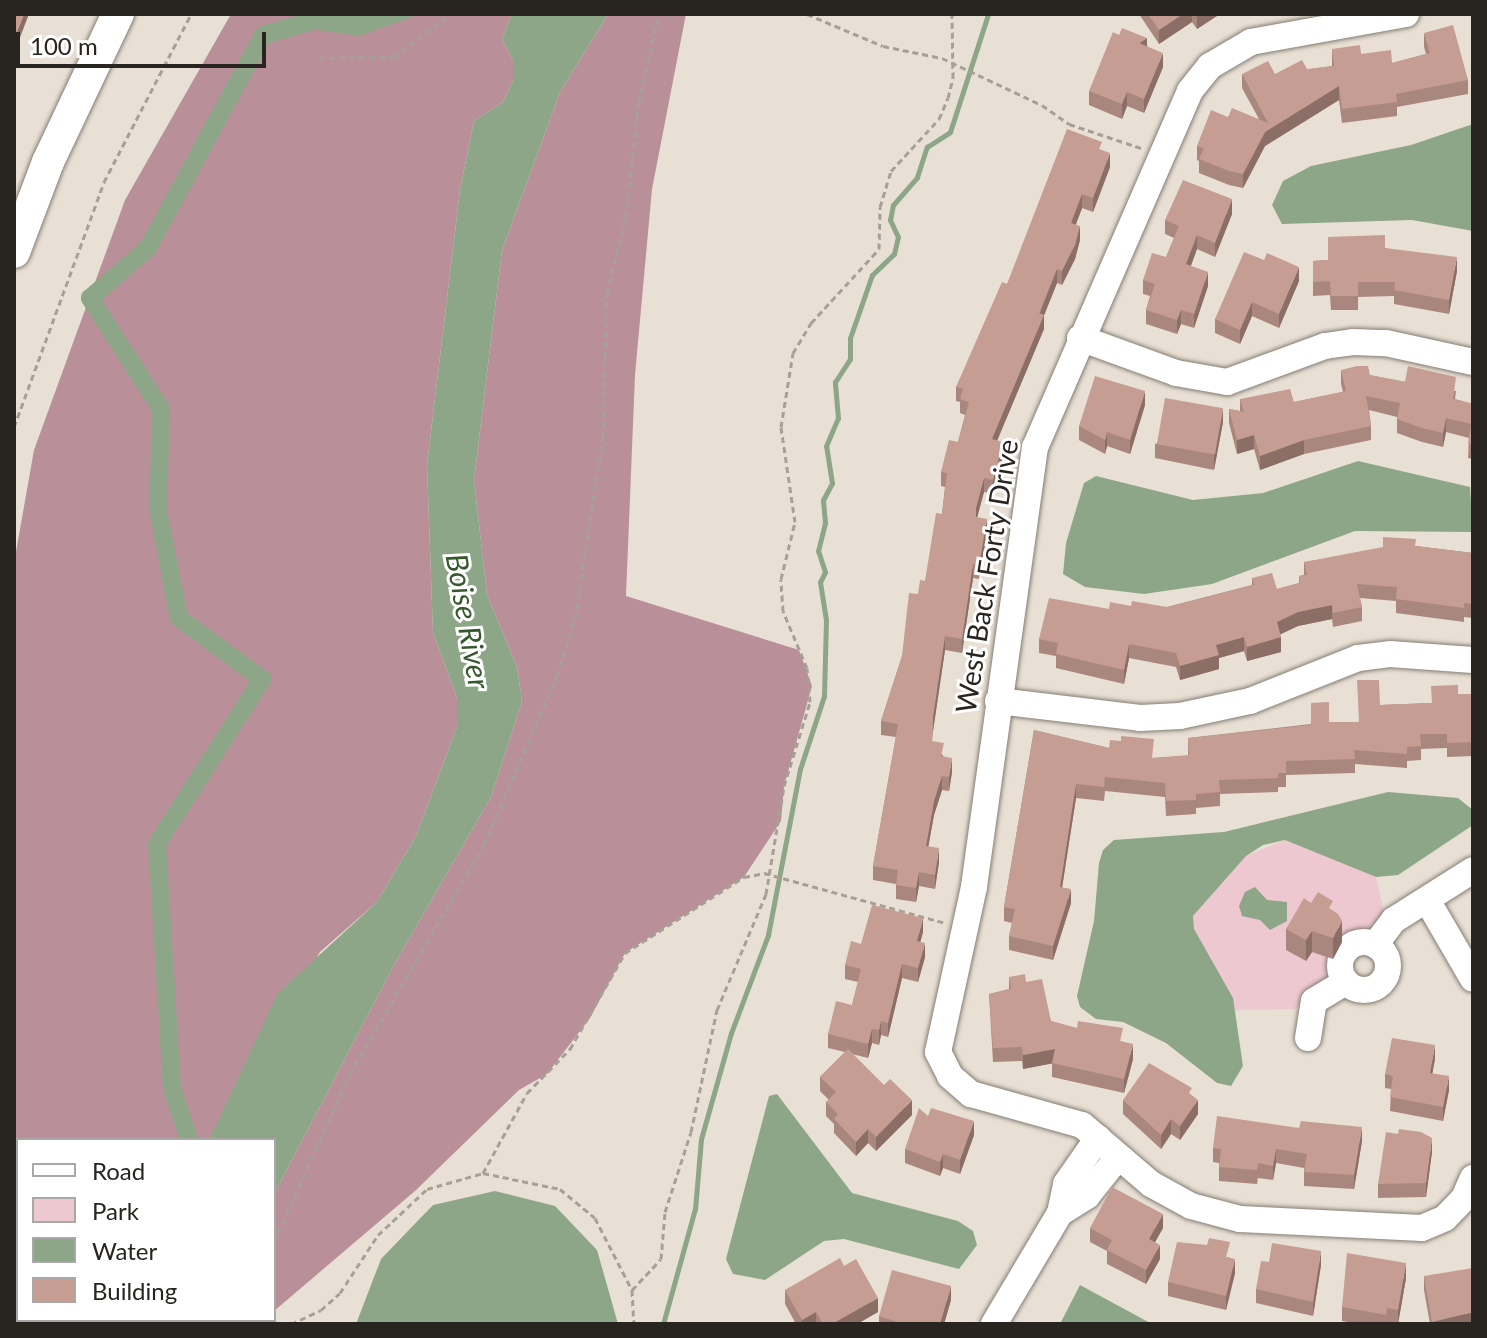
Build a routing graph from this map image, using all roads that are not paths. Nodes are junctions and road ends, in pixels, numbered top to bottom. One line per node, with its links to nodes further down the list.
1 (118, 14): 3 (main road)
2 (1406, 14): 4 (street, West Back Forty Drive)
3 (14, 252)
4 (1080, 338): 5 (street); 7 (street, West Back Forty Drive)
5 (1473, 362)
6 (1473, 660): 7 (street)
7 (998, 701): 12 (street, West Back Forty Drive)
8 (1473, 870): 9 (street)
9 (1427, 900): 10 (street); 11 (street)
10 (1473, 979)
11 (1308, 1038)
12 (1098, 1138): 13 (street); 15 (street)
13 (1118, 1157): 14 (street); 15 (street)
14 (1473, 1178)
15 (1060, 1213): 16 (street)
16 (994, 1324)

